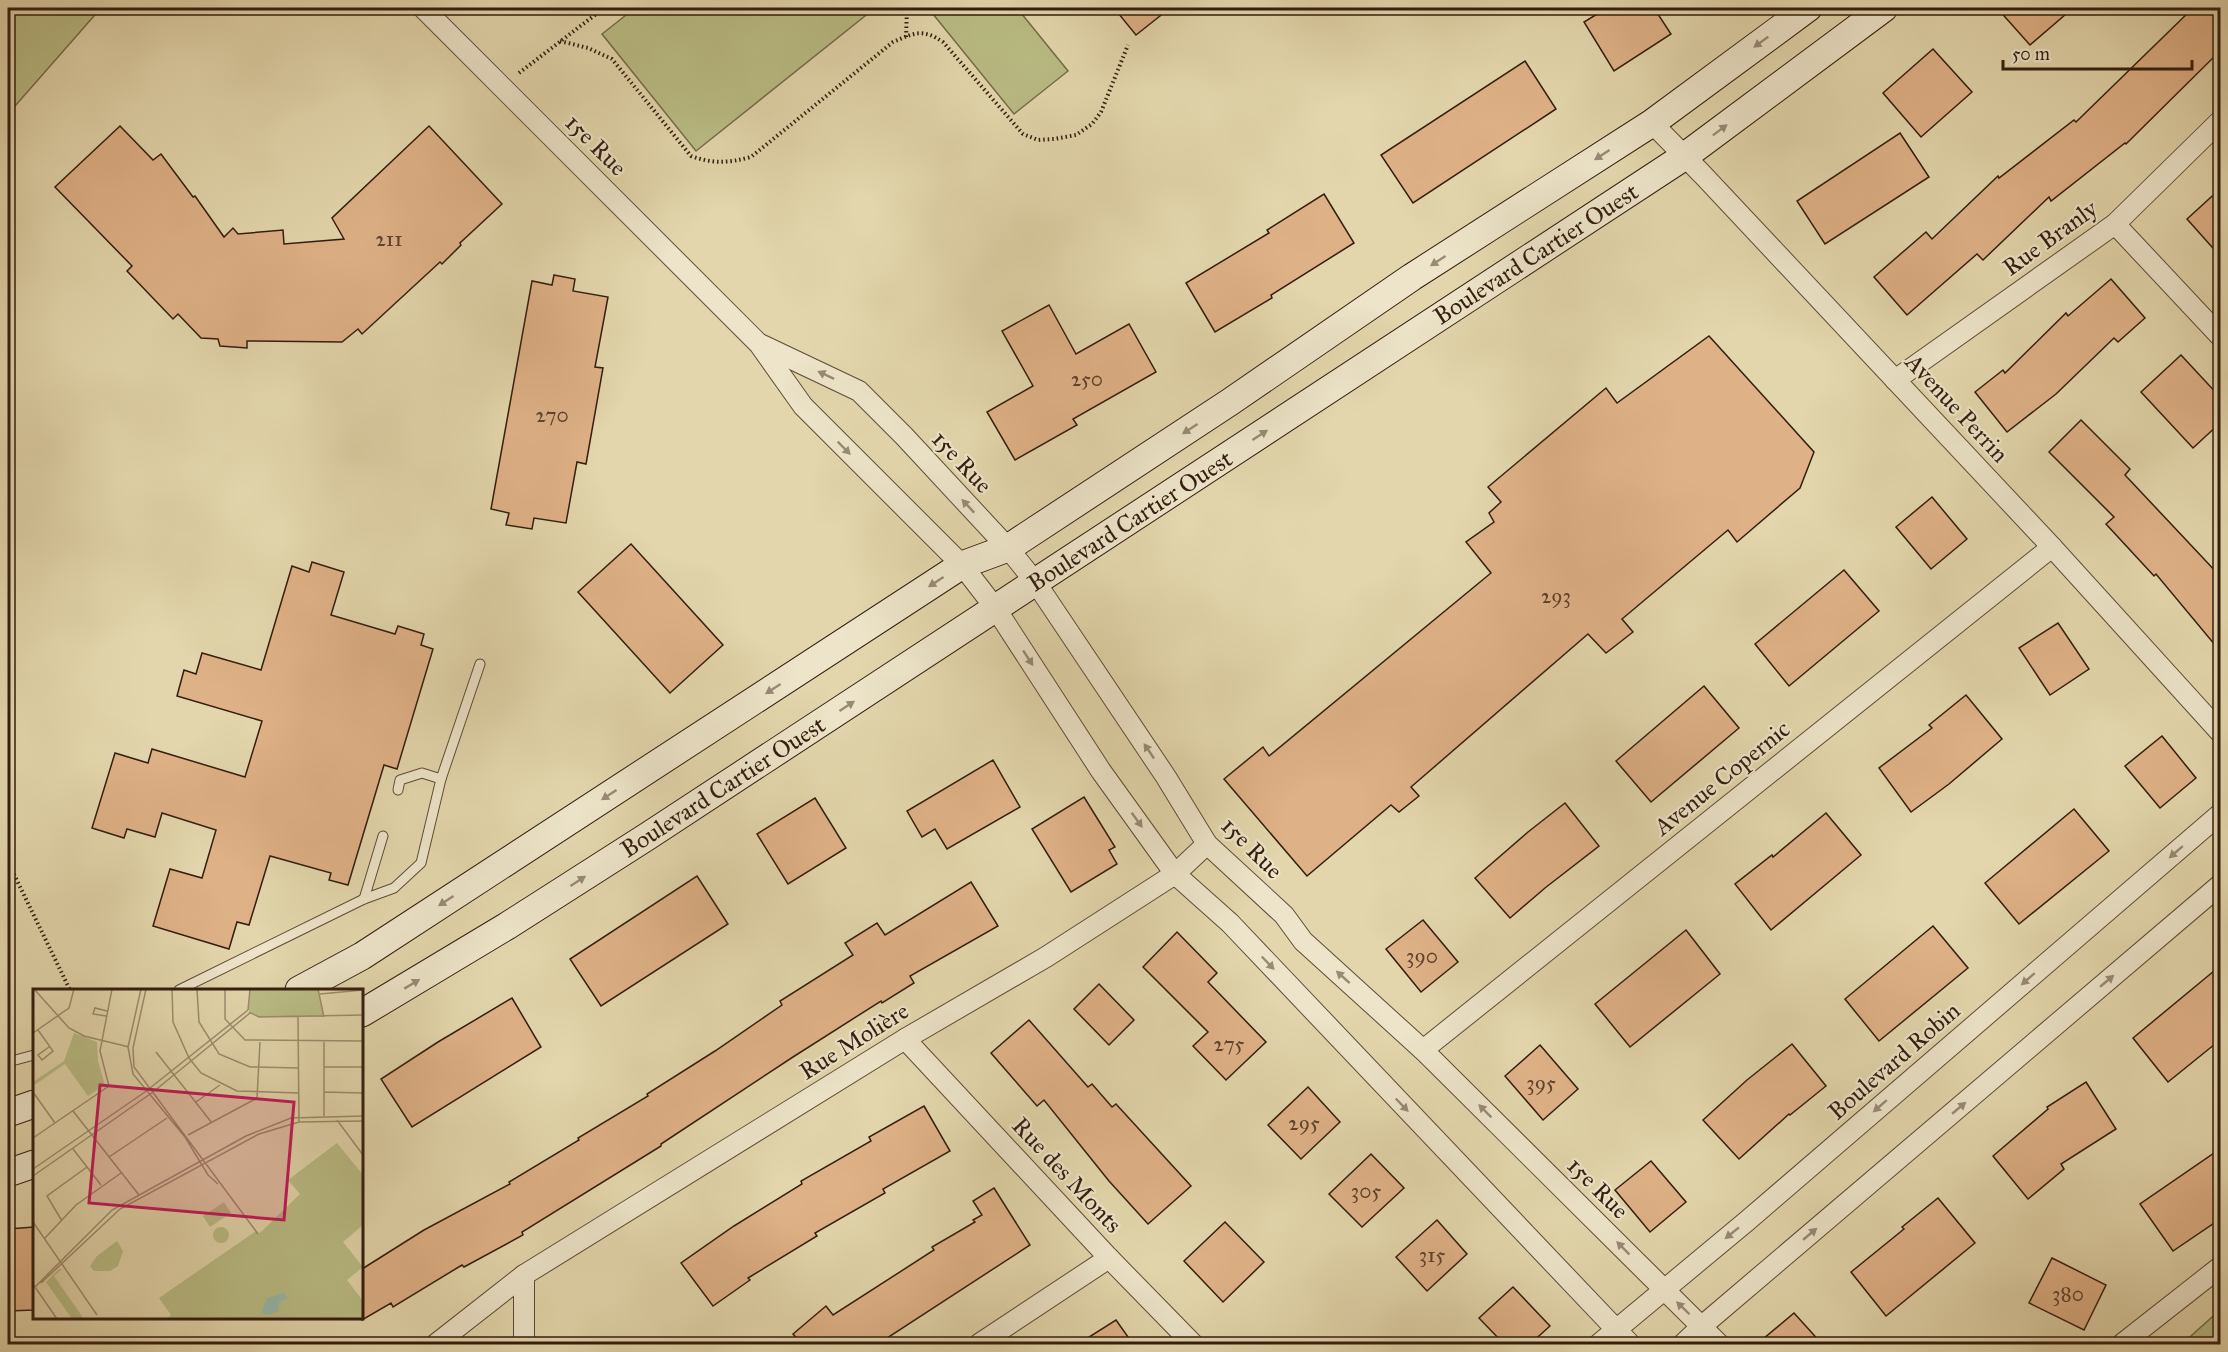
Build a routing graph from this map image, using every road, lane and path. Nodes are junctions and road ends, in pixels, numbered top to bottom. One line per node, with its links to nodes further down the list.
1 (423, 8): 9 (street, 15e Rue)
2 (604, 8): 7 (path)
3 (907, 8): 6 (path)
4 (1808, 8): 11 (street, Boulevard Cartier Ouest, one-way to 11)
5 (1884, 8): 12 (street, Boulevard Cartier Ouest, one-way to 5)
6 (906, 37): 7 (path); 8 (path)
7 (560, 41): 9 (path)
8 (1128, 45)
9 (501, 87): 15 (street, 15e Rue)
10 (2220, 121): 13 (street, Rue Branly)
11 (1652, 123): 12 (street, Avenue Perrin); 18 (street, Boulevard Cartier Ouest, one-way to 18)
12 (1685, 156): 16 (street, Avenue Perrin); 20 (street, Boulevard Cartier Ouest, one-way to 12)
13 (2115, 224): 14 (street); 16 (street, Rue Branly)
14 (2220, 336)
15 (759, 344): 18 (street, 15e Rue, one-way to 15); 19 (street, 15e Rue, one-way to 19)
16 (1895, 380): 17 (street, Avenue Perrin)
17 (2052, 547): 23 (street, Avenue Perrin); 38 (street, Avenue Copernic)
18 (1008, 548): 19 (street, Boulevard Cartier Ouest); 20 (street, 15e Rue)
19 (962, 566): 21 (street, 15e Rue); 35 (street, Boulevard Cartier Ouest, one-way to 35)
20 (1036, 583): 21 (street, Boulevard Cartier Ouest); 28 (street, 15e Rue, one-way to 20)
21 (996, 609): 30 (street, 15e Rue, one-way to 30); 36 (street, Boulevard Cartier Ouest, one-way to 21)
22 (480, 664): 24 (lane)
23 (2220, 732)
24 (441, 779): 25 (lane); 32 (lane)
25 (398, 790)
26 (2220, 814): 48 (street, Boulevard Robin, one-way to 48)
27 (383, 837): 32 (lane)
28 (1206, 844): 30 (street, Rue Molière); 38 (street, 15e Rue, one-way to 28)
29 (8, 862): 33 (path)
30 (1175, 874): 37 (street, Rue Molière); 50 (street, 15e Rue, one-way to 50)
31 (2220, 885): 49 (street, one-way to 31)
32 (364, 899): 34 (lane)
33 (70, 989)
34 (181, 989)
35 (301, 989)
36 (363, 1012)
37 (905, 1039): 45 (street, Rue des Monts); 47 (street, Rue Molière)
38 (1423, 1050): 48 (street, 15e Rue, one-way to 38)
39 (33, 1055): 40 (lane)
40 (8, 1062)
41 (33, 1104): 42 (street)
42 (8, 1113)
43 (33, 1164): 44 (street)
44 (8, 1173)
45 (1109, 1258): 53 (street); 54 (street, Rue des Monts)
46 (2220, 1267): 59 (street)
47 (524, 1275): 51 (street, Rue Molière); 52 (street)
48 (1664, 1290): 49 (street, 15e Rue, one-way to 48); 50 (street, Boulevard Robin)
49 (1702, 1326): 57 (street); 58 (street, 15e Rue)
50 (1616, 1329): 55 (street, Boulevard Robin); 56 (street, 15e Rue)
51 (436, 1344)
52 (524, 1344)
53 (979, 1344)
54 (1193, 1344)
55 (1599, 1344)
56 (1630, 1344)
57 (1683, 1344)
58 (1719, 1344)
59 (2122, 1344)

